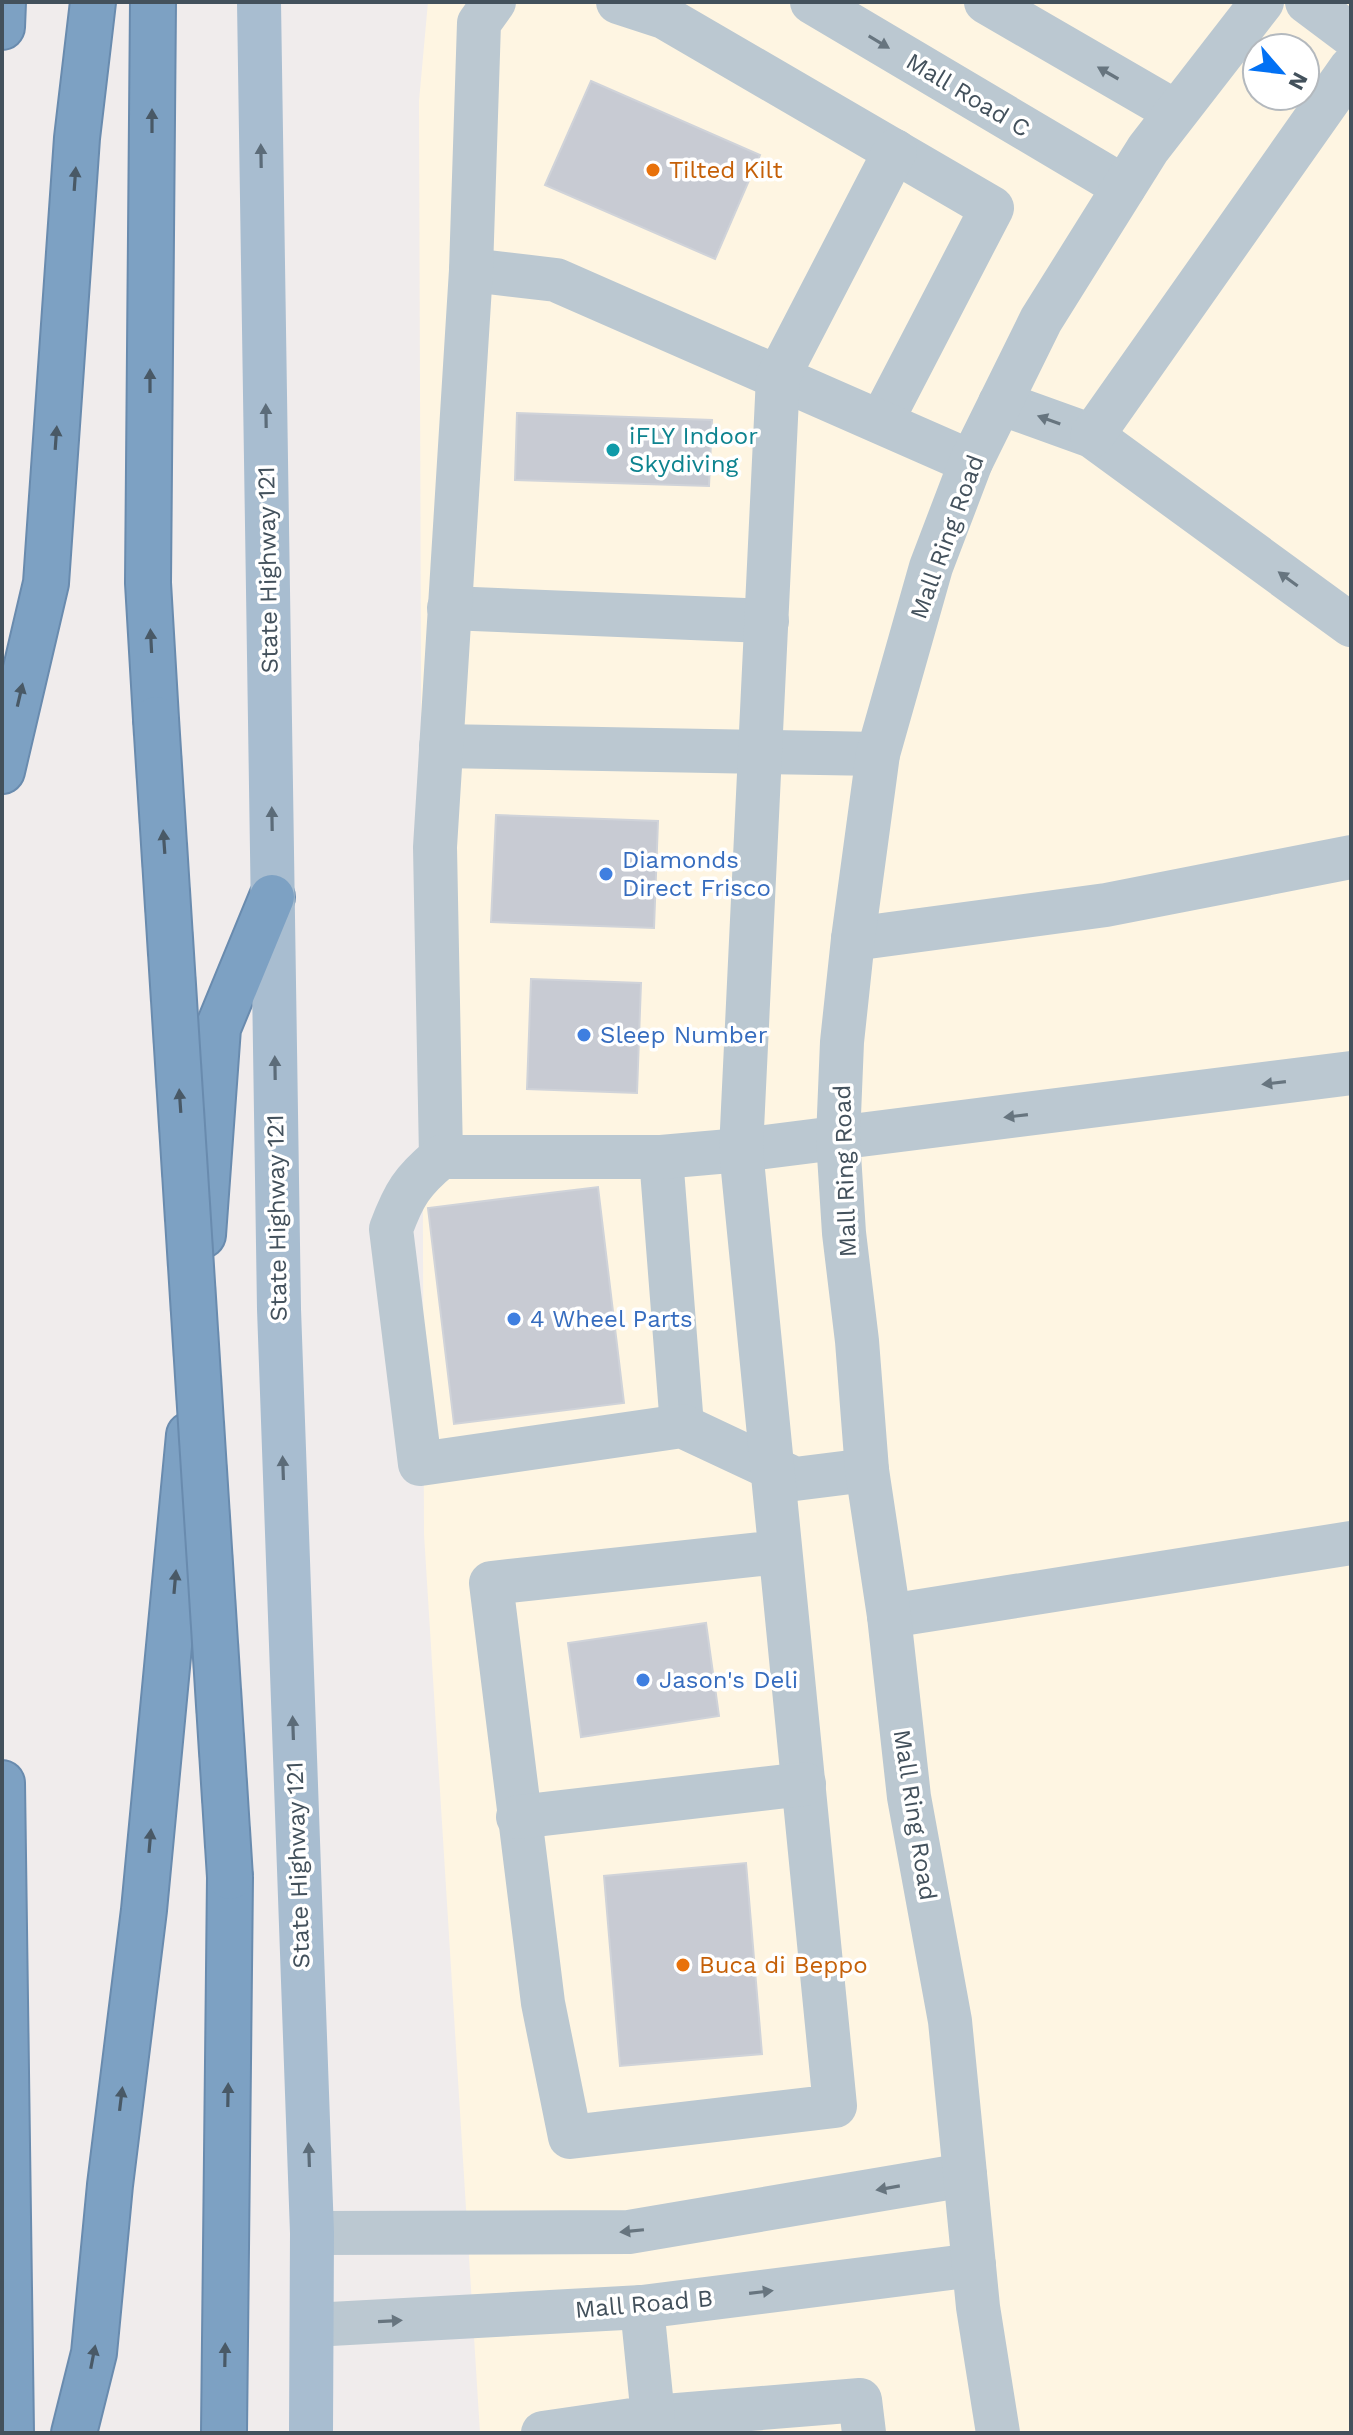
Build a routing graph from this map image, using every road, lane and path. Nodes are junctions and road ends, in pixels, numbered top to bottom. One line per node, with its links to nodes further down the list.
1 (3, 2): 11 (highway)
2 (93, 2): 29 (highway, one-way to 2)
3 (153, 2): 55 (highway, one-way to 3, bridge)
4 (259, 2): 31 (main road, State Highway 121, one-way to 4)
5 (494, 2): 17 (street)
6 (618, 2): 15 (street)
7 (812, 2): 16 (street, Mall Road C, one-way to 16)
8 (986, 2): 14 (street, one-way to 8)
9 (1262, 2): 14 (street, Mall Ring Road)
10 (1307, 2): 12 (street)
11 (2, 27)
12 (1351, 35)
13 (1351, 68): 21 (street)
14 (1176, 112): 16 (street, Mall Ring Road)
15 (895, 151): 18 (street); 20 (street)
16 (1124, 187): 19 (street, Mall Ring Road)
17 (471, 270): 18 (street); 23 (street)
18 (778, 377): 20 (street); 24 (street)
19 (1000, 403): 21 (street, one-way to 19); 22 (street, Mall Ring Road)
20 (881, 422): 22 (street)
21 (1092, 436): 25 (street, one-way to 21)
22 (971, 462): 28 (street, Mall Ring Road)
23 (449, 608): 24 (street); 26 (street)
24 (767, 621): 27 (street)
25 (1351, 625)
26 (441, 746): 27 (street); 36 (street)
27 (761, 754): 28 (street); 35 (street)
28 (878, 754): 32 (street, Mall Ring Road)
29 (2, 771)
30 (1351, 857): 32 (street)
31 (272, 897): 48 (main road, State Highway 121, one-way to 31); 54 (highway, one-way to 31)
32 (853, 939): 34 (street, Mall Ring Road)
33 (1351, 1073): 34 (street, one-way to 34)
34 (838, 1139): 35 (street); 40 (street, Mall Ring Road)
35 (741, 1150): 37 (street); 39 (street)
36 (441, 1157): 37 (street); 38 (street)
37 (661, 1157): 38 (street)
38 (682, 1426): 39 (street)
39 (772, 1468): 40 (street); 42 (street)
40 (867, 1470): 43 (street, Mall Ring Road)
41 (1351, 1543): 43 (street)
42 (780, 1552): 45 (street); 46 (street)
43 (889, 1616): 47 (street, Mall Ring Road)
44 (2, 1783): 53 (highway)
45 (804, 1784): 46 (street); 46 (street)
46 (518, 1817)
47 (965, 2175): 48 (street, one-way to 48); 49 (street, Mall Ring Road)
48 (312, 2233): 51 (main road, State Highway 121)
49 (974, 2265): 50 (street, Mall Road B, one-way to 49); 59 (street, Mall Ring Road)
50 (642, 2307): 51 (street, Mall Road B, one-way to 50); 52 (street)
51 (312, 2325): 56 (main road, State Highway 121)
52 (653, 2417): 57 (street); 58 (street)
53 (11, 2433)
54 (74, 2433)
55 (224, 2433)
56 (311, 2433)
57 (543, 2433)
58 (864, 2433)
59 (998, 2433)

